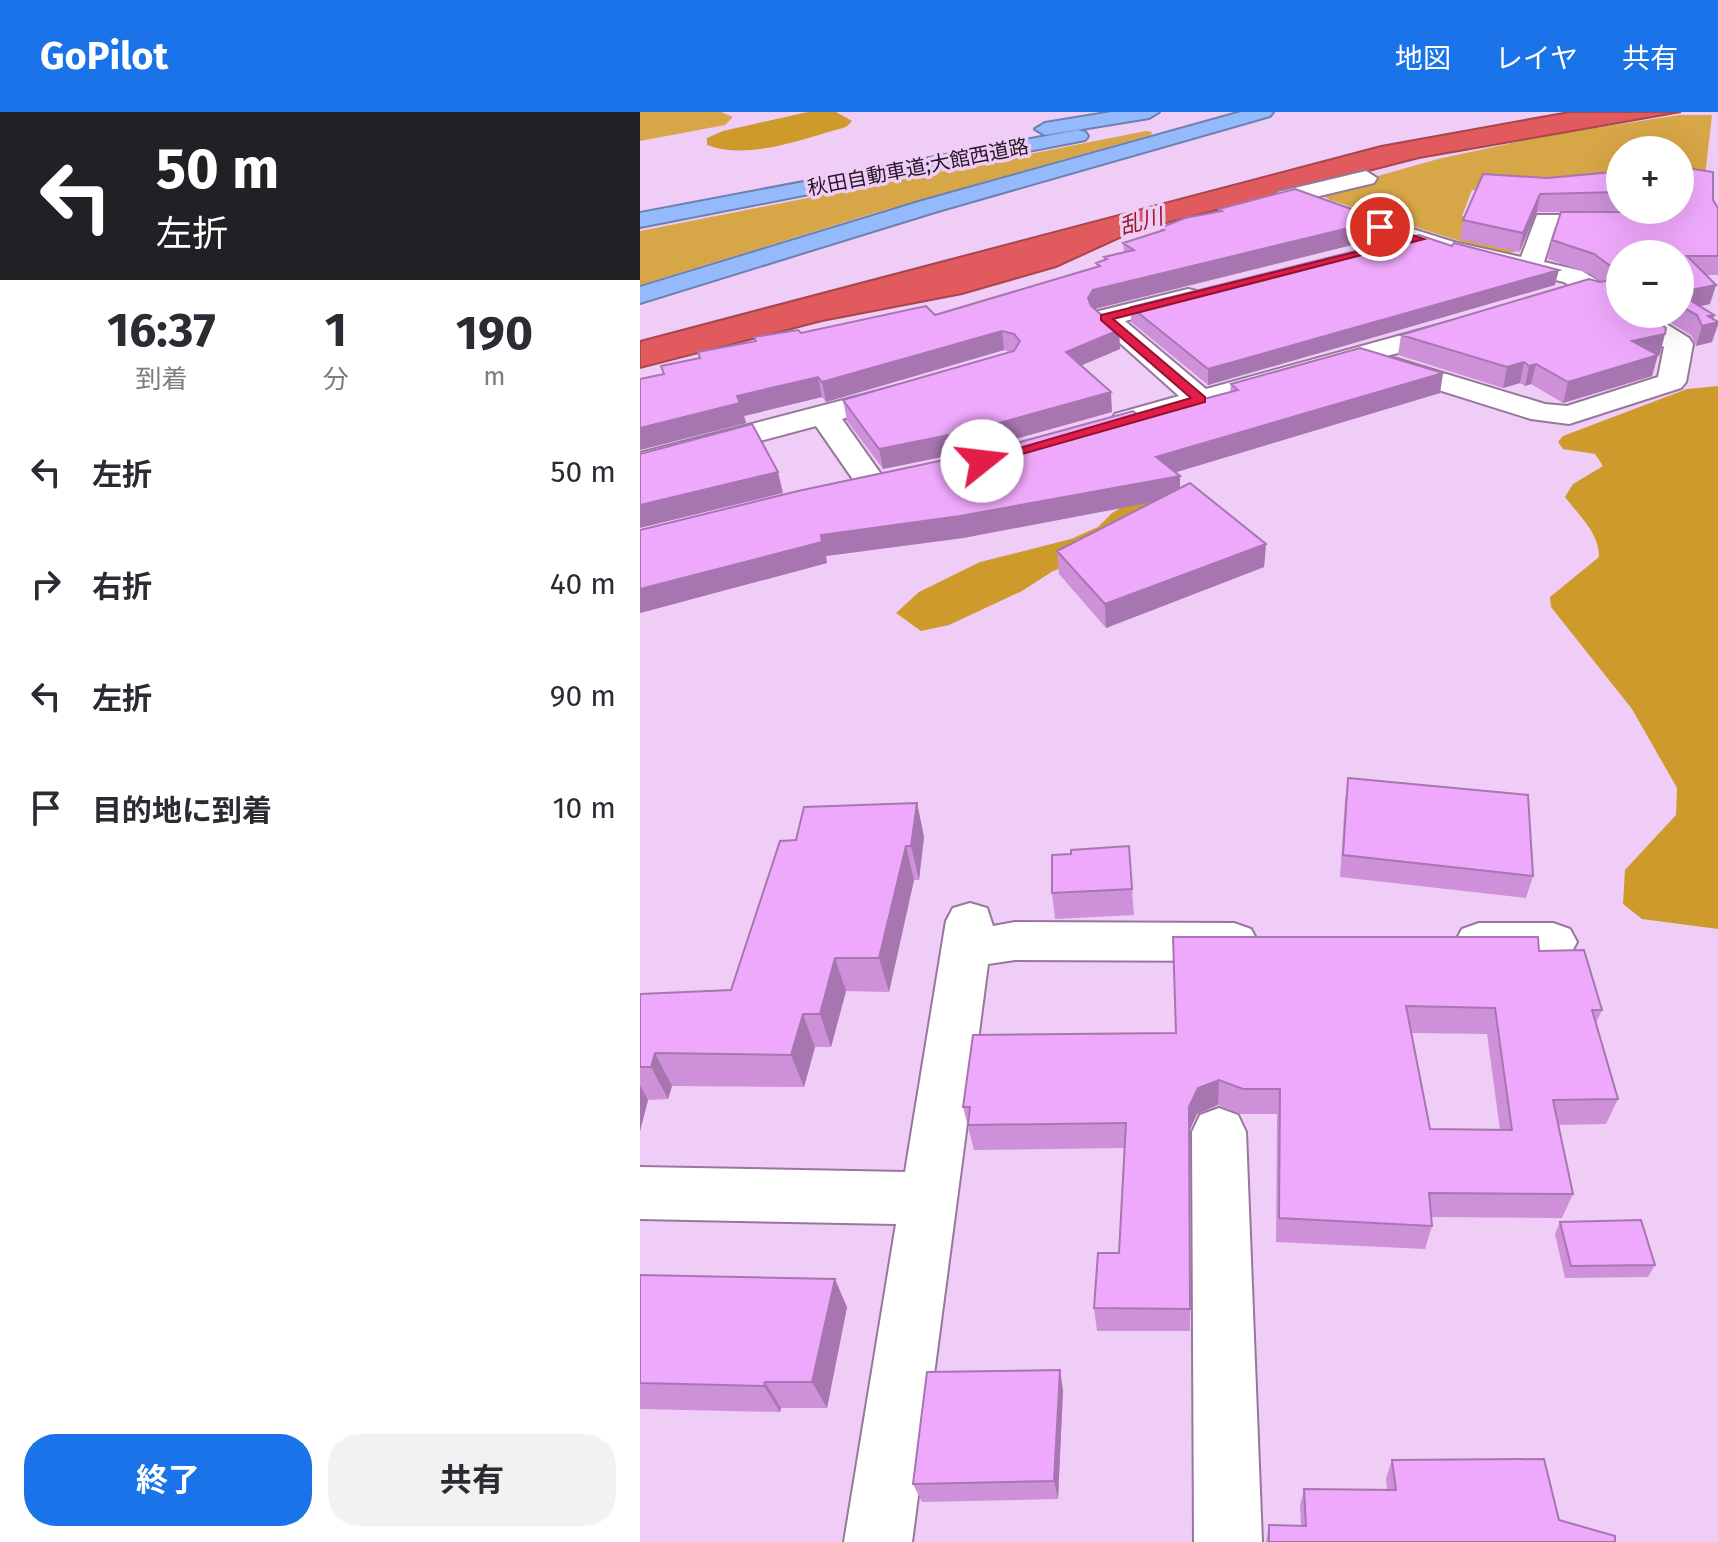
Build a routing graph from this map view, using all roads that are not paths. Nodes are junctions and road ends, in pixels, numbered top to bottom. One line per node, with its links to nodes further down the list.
1 (1149, 112): 5 (highway)
2 (1197, 112): 8 (highway, 秋田自動車道;大館西道路)
3 (1263, 112): 15 (highway)
4 (1330, 160): 6 (street)
5 (781, 171)
6 (1295, 195): 7 (street); 10 (street)
7 (1269, 202)
8 (640, 220)
9 (1606, 220): 12 (street)
10 (1419, 239): 11 (street); 12 (street)
11 (1374, 250)
12 (1530, 266): 13 (street)
13 (1588, 286): 16 (street); 17 (street)
14 (1210, 292): 22 (street)
15 (640, 295)
16 (1606, 297)
17 (1547, 299)
18 (1479, 321): 20 (street)
19 (1654, 328): 20 (street)
20 (1358, 355): 22 (street)
21 (930, 385): 23 (street)
22 (1200, 399): 24 (street)
23 (824, 415): 25 (street); 26 (street)
24 (1098, 428)
25 (640, 463)
26 (904, 477)
27 (1284, 942): 32 (street)
28 (1442, 942): 29 (street)
29 (1553, 942)
30 (1219, 1132): 34 (street)
31 (640, 1193): 32 (street)
32 (929, 1199): 33 (street)
33 (878, 1542)
34 (1228, 1542)

